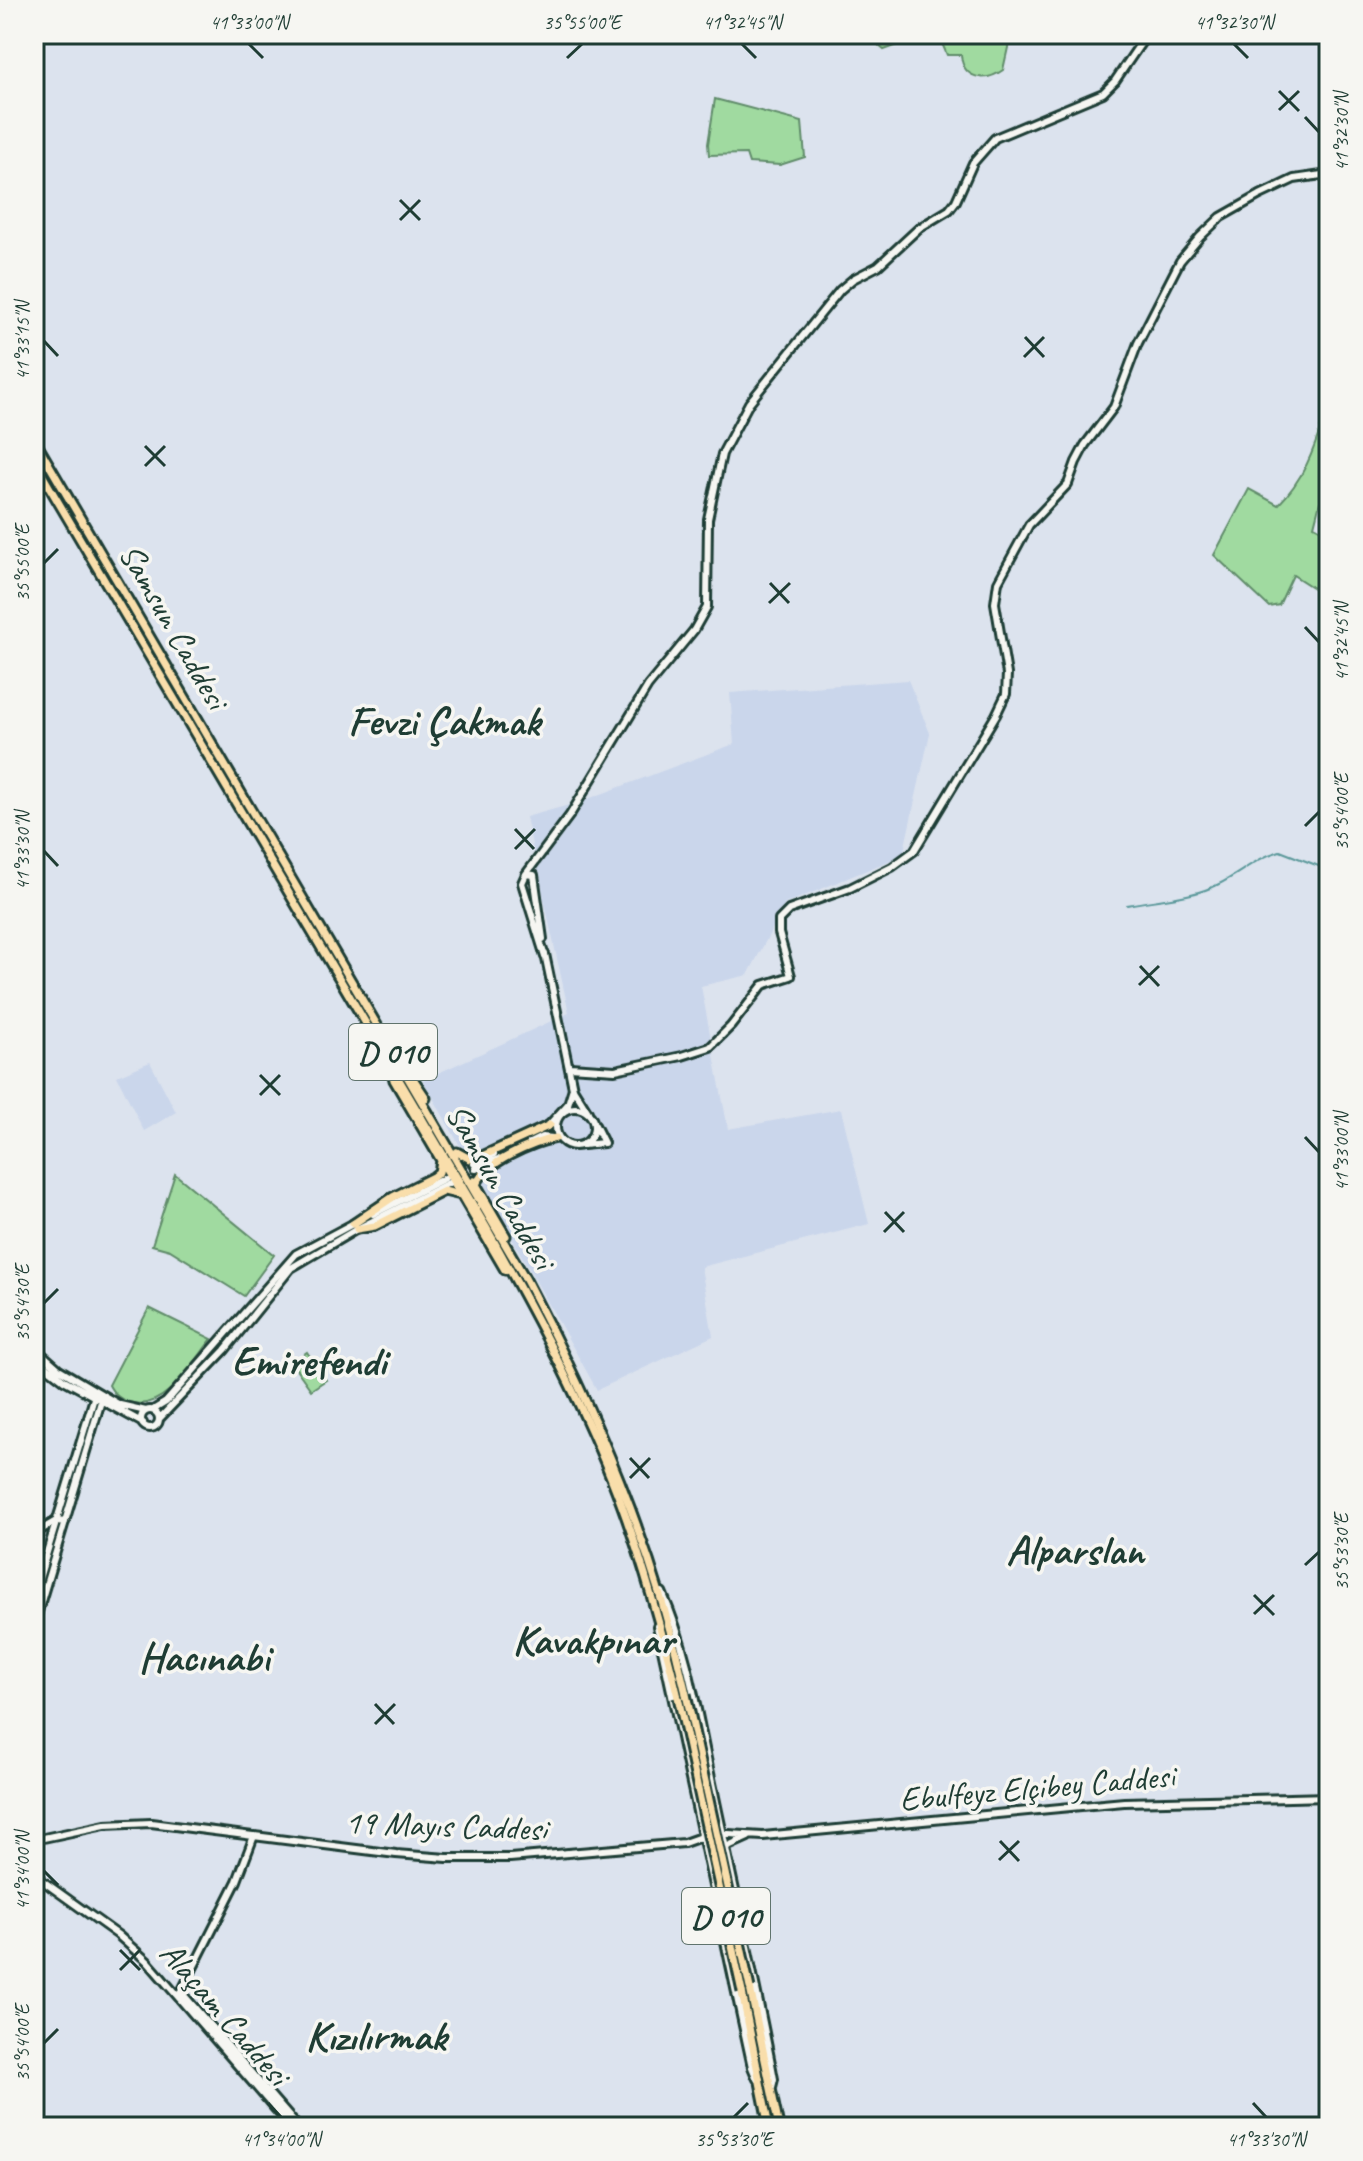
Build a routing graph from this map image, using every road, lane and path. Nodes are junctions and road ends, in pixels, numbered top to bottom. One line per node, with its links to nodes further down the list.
1 (1147, 34): 5 (street)
2 (1329, 174): 8 (street)
3 (34, 439): 7 (highway, Samsun Caddesi / D 010)
4 (34, 461): 7 (highway, Samsun Caddesi / D 010)
5 (526, 874): 6 (street); 6 (street)
6 (545, 957): 8 (street)
7 (393, 1060): 15 (highway); 16 (highway); 21 (highway, Samsun Caddesi / D 010); 22 (highway, Samsun Caddesi / D 010)
8 (570, 1067): 9 (street)
9 (573, 1088): 10 (street); 11 (street)
10 (560, 1114): 11 (street); 12 (street); 13 (street)
11 (591, 1118): 14 (street); 14 (street)
12 (550, 1125): 13 (street); 15 (highway)
13 (560, 1140): 14 (street); 18 (highway)
14 (576, 1146)
15 (457, 1152): 18 (highway)
16 (441, 1161): 19 (highway); 20 (highway)
17 (447, 1180): 20 (street)
18 (476, 1185): 21 (highway)
19 (461, 1195): 20 (highway); 22 (highway)
20 (355, 1227): 28 (street); 29 (street)
21 (525, 1278): 34 (highway, Samsun Caddesi / D 010)
22 (518, 1284): 36 (highway, Samsun Caddesi / D 010)
23 (34, 1347): 25 (street)
24 (34, 1357): 25 (street)
25 (43, 1360): 26 (street); 27 (street)
26 (34, 1369)
27 (99, 1398): 28 (street); 30 (street); 31 (street); 32 (street)
28 (150, 1411): 29 (street); 30 (street)
29 (159, 1419): 30 (street)
30 (143, 1423)
31 (56, 1521): 32 (street); 33 (street); 35 (street)
32 (65, 1522): 37 (street)
33 (34, 1534)
34 (656, 1580): 38 (highway, Samsun Caddesi / D 010); 42 (street)
35 (34, 1595)
36 (652, 1599): 38 (highway, Samsun Caddesi / D 010); 42 (street)
37 (34, 1625)
38 (682, 1696): 42 (highway, Samsun Caddesi / D 010, bridge)
39 (1329, 1797): 41 (street, Ebulfeyz Elçibey Caddesi)
40 (254, 1836): 43 (street, 19 Mayıs Caddesi); 44 (street, 19 Mayıs Caddesi); 50 (street)
41 (750, 1837): 42 (street, Ebulfeyz Elçibey Caddesi); 45 (street, Ebulfeyz Elçibey Caddesi)
42 (712, 1838): 44 (street, 19 Mayıs Caddesi); 44 (street, 19 Mayıs Caddesi); 45 (street); 46 (street, 19 Mayıs Caddesi); 49 (highway, D 010, bridge); 51 (street)
43 (34, 1840)
44 (684, 1843)
45 (726, 1847): 46 (street, Ebulfeyz Elçibey Caddesi); 52 (street)
46 (716, 1850)
47 (34, 1868): 48 (street)
48 (37, 1879): 50 (street, Alaçam Caddesi)
49 (746, 1990): 51 (highway, D 010); 52 (highway, D 010)
50 (180, 1994): 53 (street, Alaçam Caddesi); 54 (street, Alaçam Caddesi)
51 (759, 2083): 55 (highway, D 010)
52 (771, 2090): 56 (highway, D 010)
53 (291, 2127)
54 (298, 2127)
55 (769, 2127)
56 (779, 2127)

